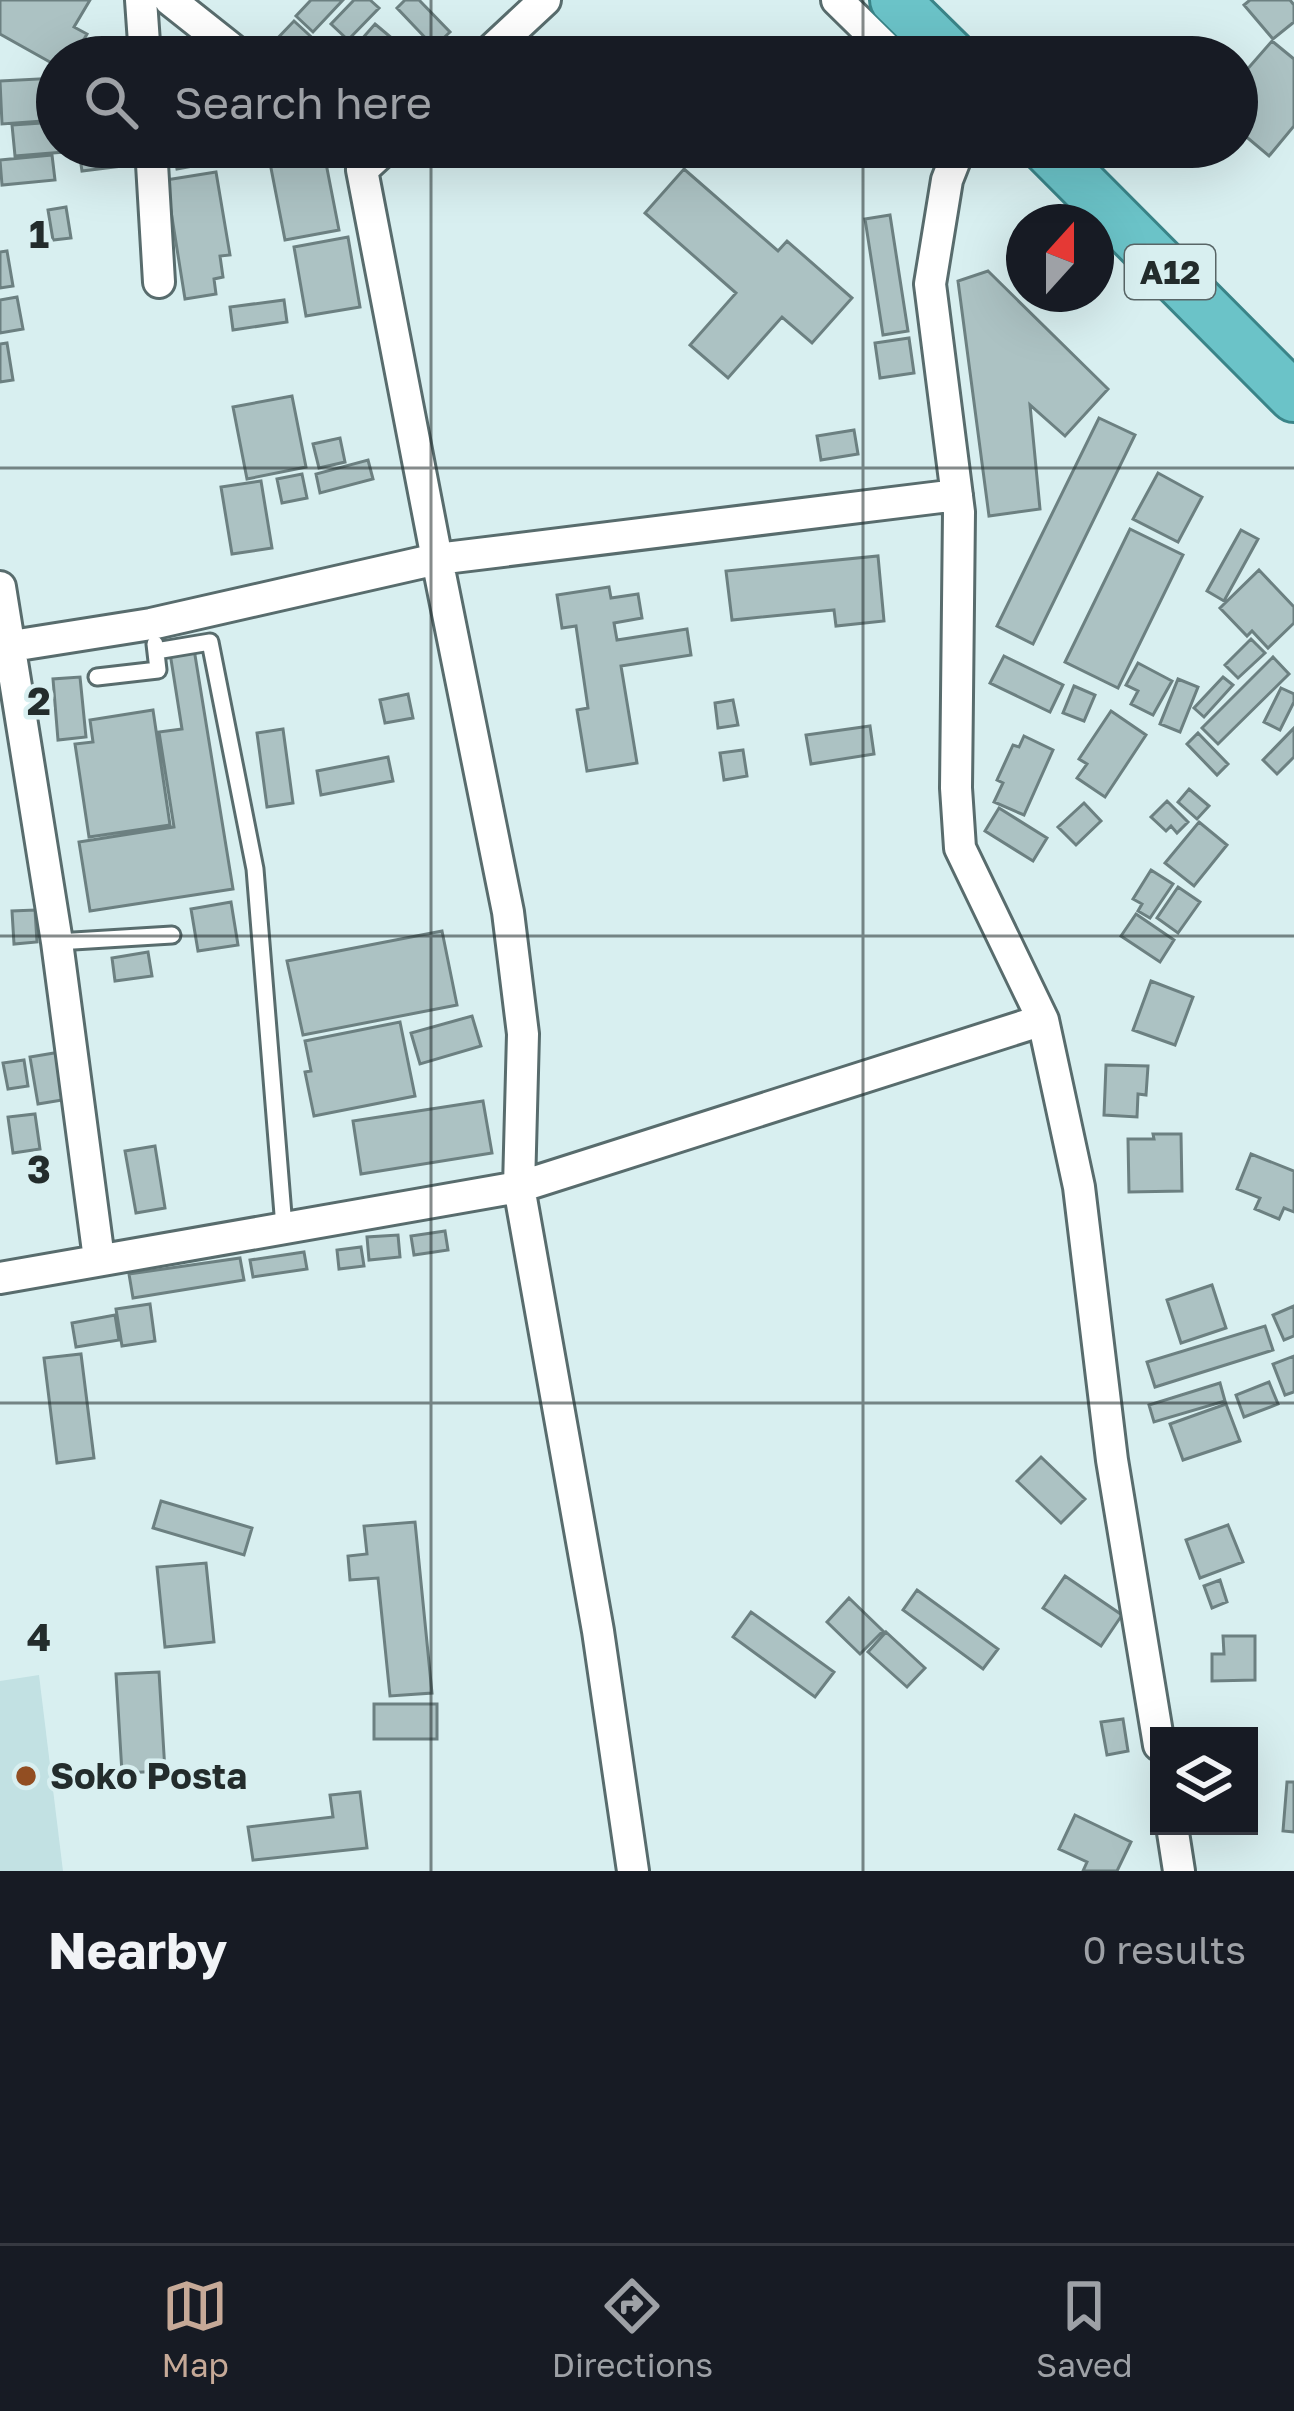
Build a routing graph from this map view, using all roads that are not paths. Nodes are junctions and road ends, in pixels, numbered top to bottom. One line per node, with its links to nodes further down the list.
1 (142, 0): 6 (street)
2 (170, 0): 7 (street)
3 (545, 0): 8 (street)
4 (837, 0): 9 (street)
5 (895, 0): 10 (highway)
6 (144, 36)
7 (215, 36)
8 (506, 36)
9 (874, 36)
10 (932, 36)
11 (152, 168): 15 (street)
12 (354, 168): 18 (street)
13 (952, 168): 17 (street)
14 (1066, 168): 16 (highway, A12)
15 (159, 283)
16 (1294, 397)
17 (957, 495): 18 (street); 25 (street)
18 (437, 559): 20 (street); 26 (street)
19 (0, 587): 21 (street)
20 (154, 637): 21 (street); 22 (lane); 27 (lane)
21 (12, 646): 24 (street)
22 (97, 677)
23 (172, 935): 24 (lane)
24 (57, 942): 28 (street)
25 (1042, 1020): 26 (street); 30 (street)
26 (519, 1186): 27 (street); 32 (street)
27 (284, 1227): 28 (street)
28 (99, 1259): 29 (street)
29 (0, 1278)
30 (1156, 1727)
31 (1173, 1835): 33 (street)
32 (634, 1871)
33 (1179, 1871)

